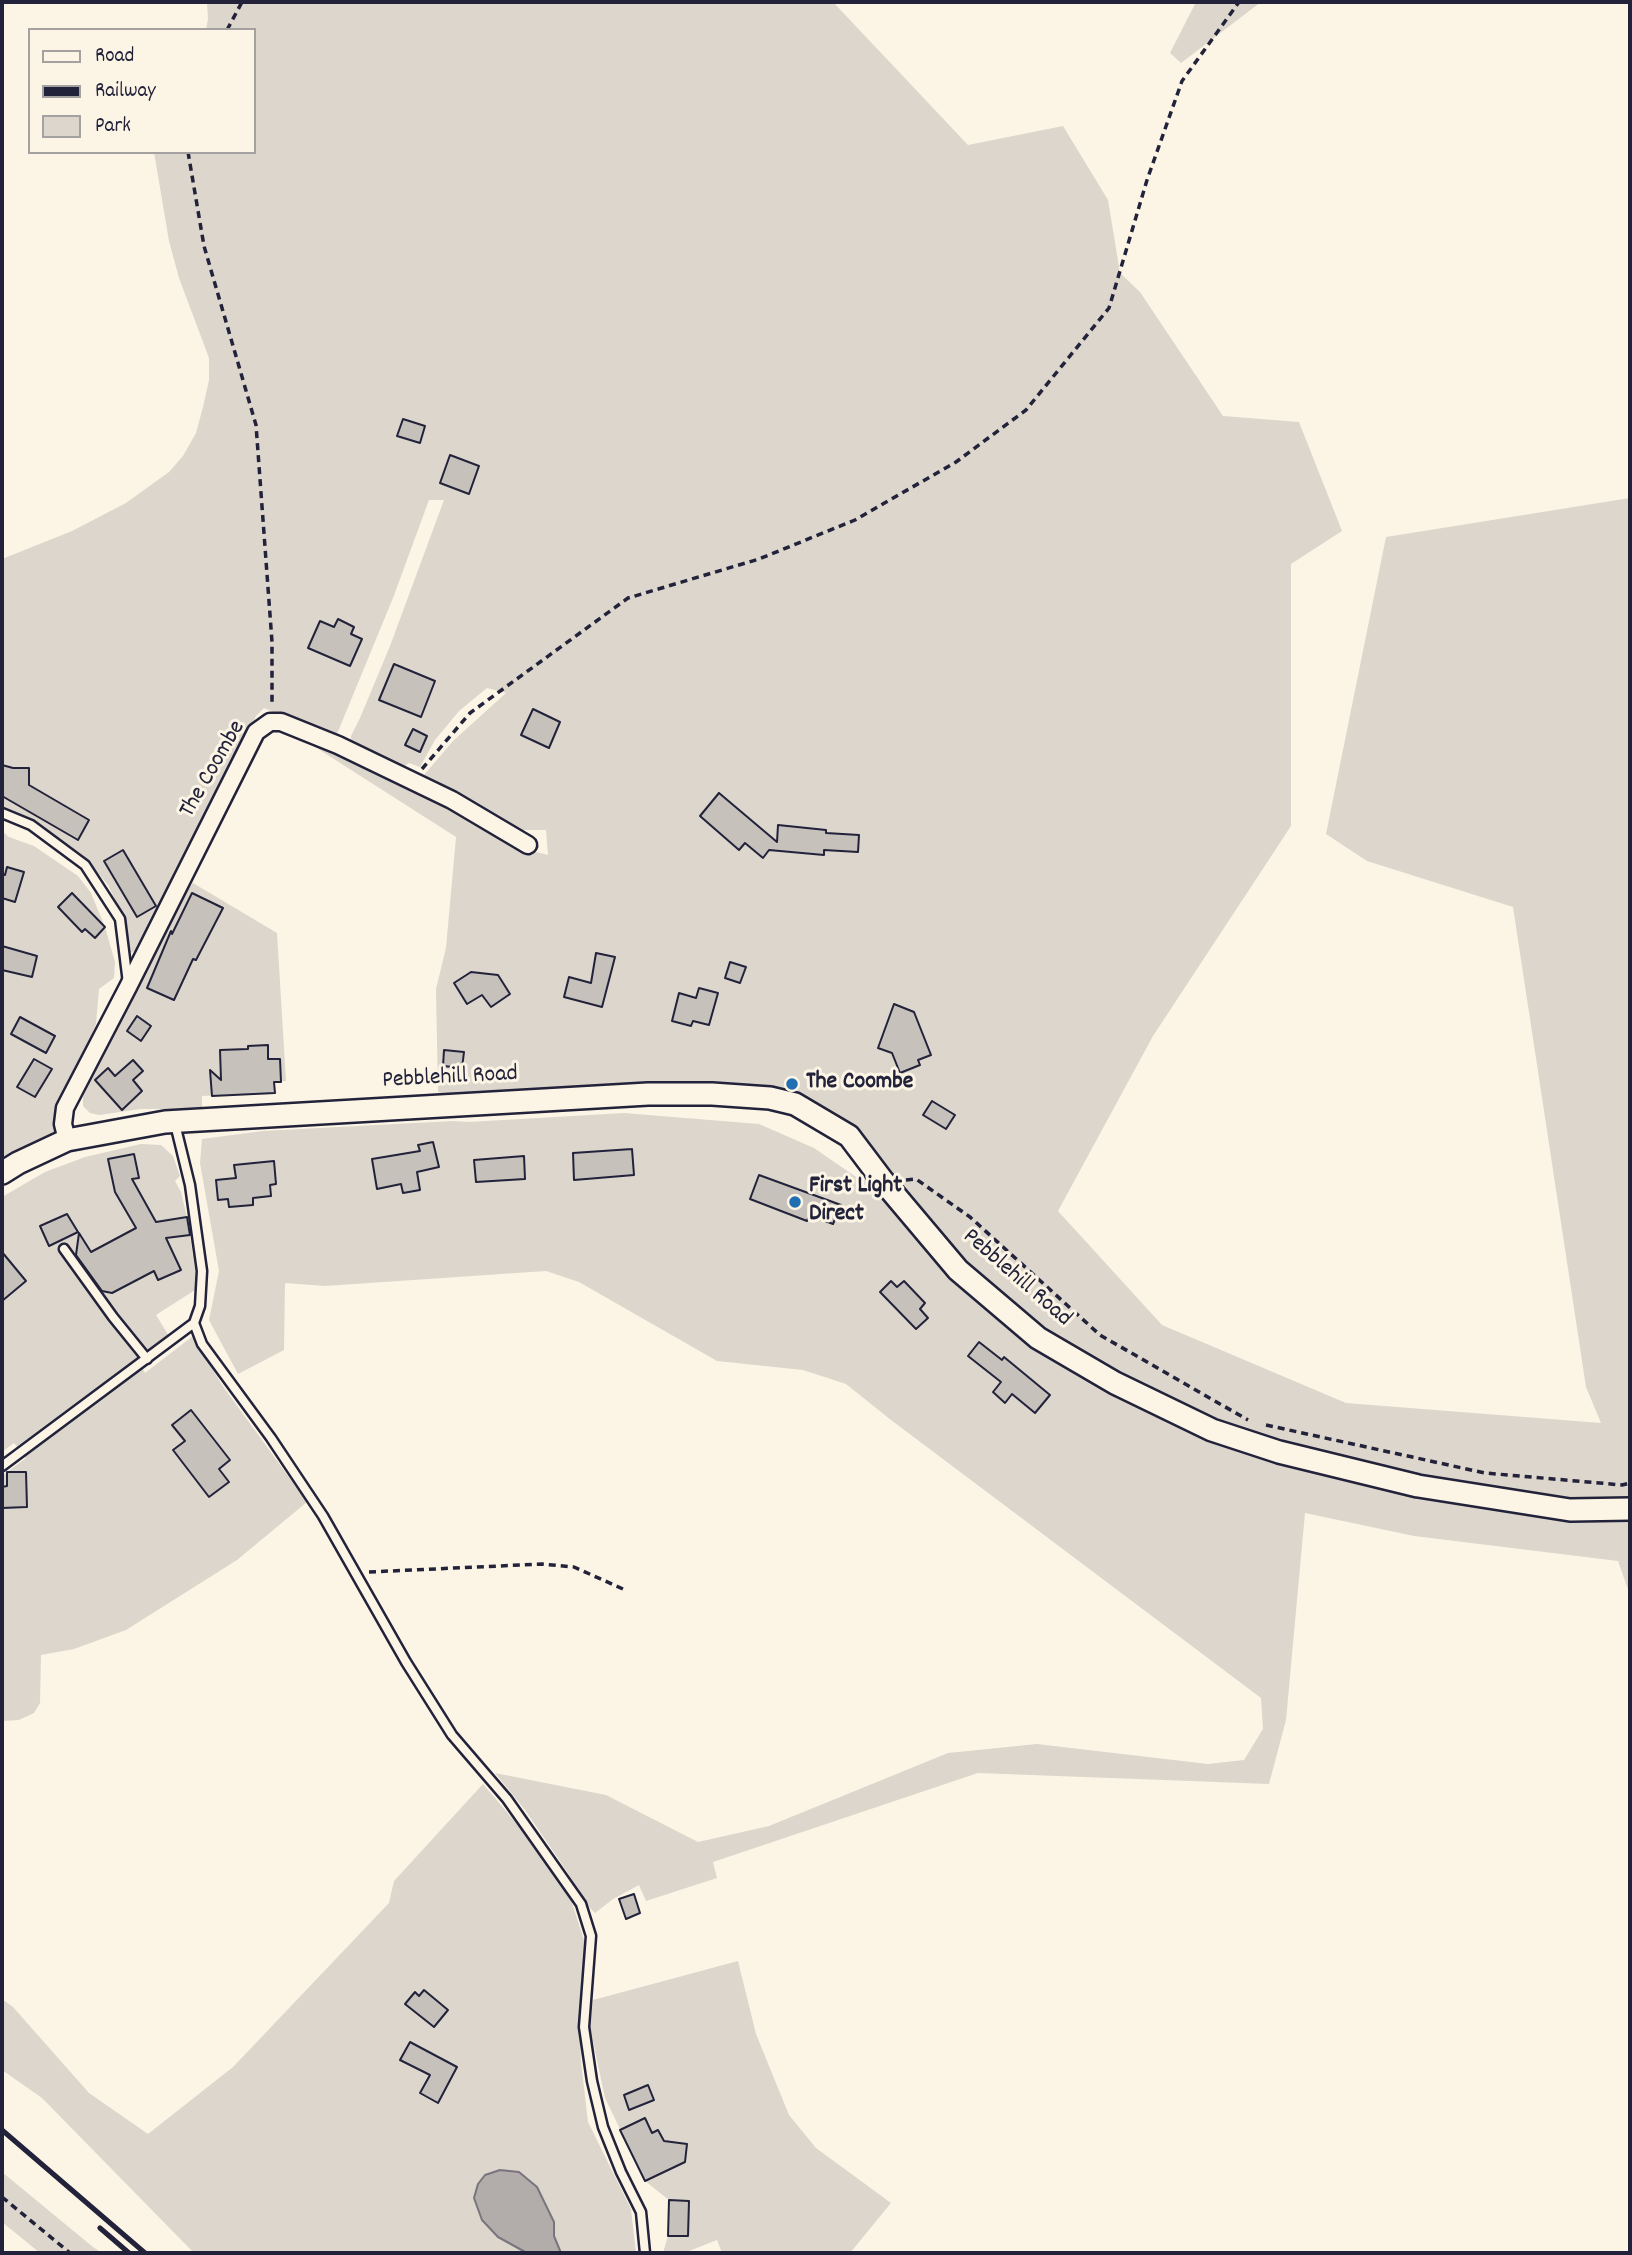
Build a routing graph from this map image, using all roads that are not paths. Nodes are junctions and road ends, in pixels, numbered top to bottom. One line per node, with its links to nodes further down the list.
1 (2, 813): 3 (lane)
2 (528, 845): 3 (street, The Coombe)
3 (128, 987): 5 (street, The Coombe)
4 (175, 1121): 5 (main road, Pebblehill Road); 8 (lane); 11 (main road, Pebblehill Road)
5 (67, 1140): 6 (main road, Pebblehill Road)
6 (2, 1173)
7 (64, 1249): 9 (lane)
8 (194, 1323): 9 (lane); 12 (lane)
9 (146, 1359): 10 (lane)
10 (2, 1466)
11 (1630, 1509)
12 (645, 2253)

